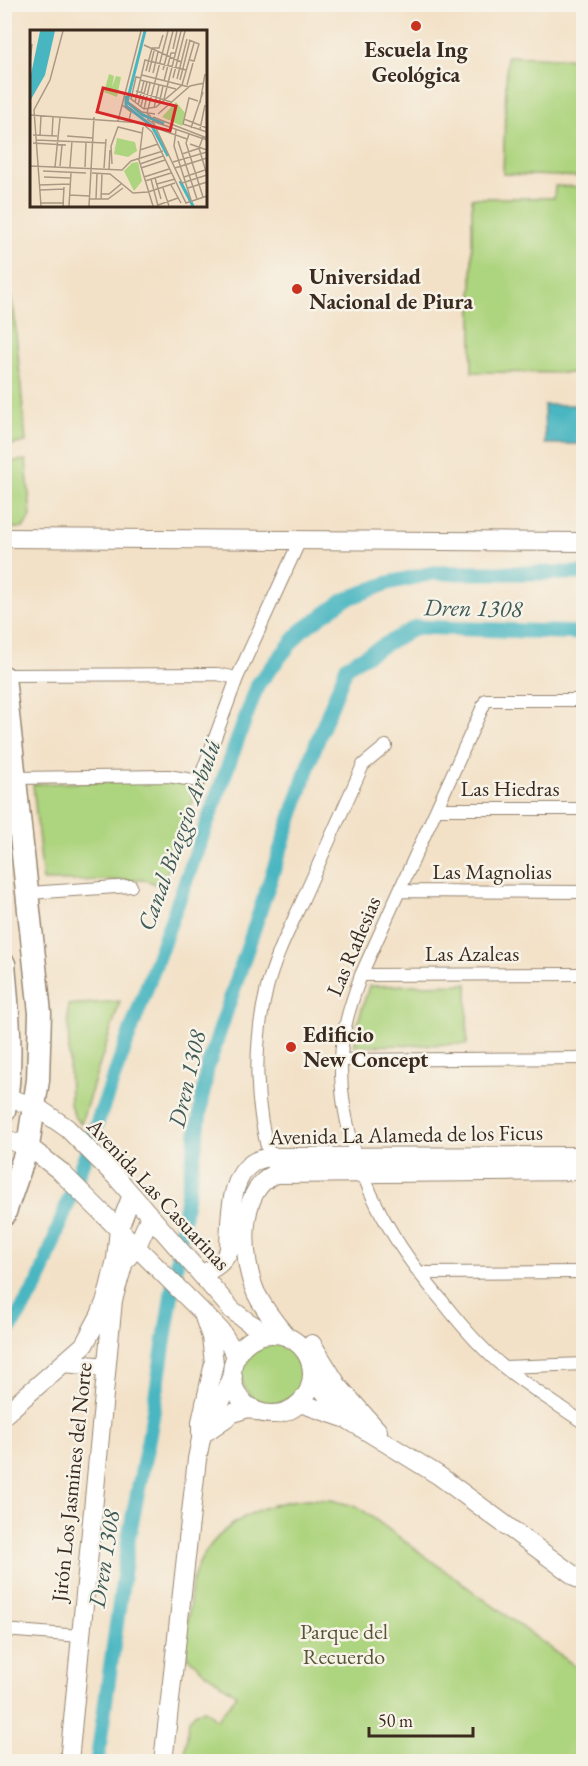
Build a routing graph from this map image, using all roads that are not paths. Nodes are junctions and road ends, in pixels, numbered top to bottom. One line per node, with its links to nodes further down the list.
1 (4, 538): 2 (street)
2 (300, 540): 3 (street); 5 (street)
3 (584, 542)
4 (4, 676): 5 (street); 8 (highway)
5 (237, 678): 8 (street)
6 (584, 700): 9 (street, Las Raflesias)
7 (386, 746): 27 (street)
8 (15, 778): 14 (highway)
9 (437, 808): 10 (street, Las Hiedras); 12 (street, Las Raflesias)
10 (584, 809)
11 (131, 886): 14 (street)
12 (399, 891): 13 (street, Las Magnolias); 17 (street, Las Raflesias)
13 (584, 892)
14 (28, 893): 22 (highway)
15 (4, 964): 20 (highway)
16 (584, 974): 17 (street, Las Azaleas)
17 (361, 975): 19 (street, Las Raflesias)
18 (584, 1058): 19 (street)
19 (341, 1060): 26 (street, Las Raflesias)
20 (7, 1073): 21 (highway)
21 (6, 1105): 22 (street, Avenida Las Casuarinas)
22 (35, 1106): 24 (highway); 29 (street, Avenida Las Casuarinas)
23 (4, 1139): 24 (street)
24 (28, 1146): 30 (highway); 32 (street)
25 (584, 1156): 26 (street, Avenida La Alameda de los Ficus)
26 (360, 1165): 27 (street, Avenida La Alameda de los Ficus); 28 (street, Avenida La Alameda de los Ficus); 36 (street, Las Raflesias)
27 (273, 1166): 34 (street, Avenida La Alameda de los Ficus); 37 (street, Avenida La Alameda de los Ficus)
28 (584, 1171)
29 (132, 1195): 31 (street, Avenida Las Casuarinas); 32 (street)
30 (4, 1215)
31 (153, 1220): 33 (street, Jirón Los Jasmines del Norte); 34 (street, Avenida Las Casuarinas)
32 (118, 1228): 33 (street); 41 (street)
33 (137, 1246): 38 (street); 43 (street, Jirón Los Jasmines del Norte)
34 (200, 1271): 39 (street, Avenida Las Casuarinas)
35 (584, 1272): 36 (street)
36 (419, 1273): 44 (street, Las Raflesias)
37 (267, 1312): 39 (street, Avenida La Alameda de los Ficus); 53 (street)
38 (203, 1314): 40 (street); 52 (street)
39 (277, 1335): 40 (street); 46 (street)
40 (237, 1356): 45 (street)
41 (64, 1363): 43 (street); 49 (street)
42 (584, 1364): 44 (street)
43 (106, 1367): 56 (street, Jirón Los Jasmines del Norte)
44 (504, 1367): 51 (street, Las Raflesias)
45 (233, 1376): 48 (street); 52 (street)
46 (312, 1377): 47 (street); 50 (street)
47 (300, 1403): 48 (street); 50 (street)
48 (251, 1407): 52 (street)
49 (4, 1415)
50 (347, 1419): 53 (street)
51 (584, 1423)
52 (204, 1435): 58 (street)
53 (395, 1448): 54 (street)
54 (584, 1583)
55 (4, 1630): 56 (street)
56 (80, 1636): 57 (street, Jirón Los Jasmines del Norte)
57 (69, 1761)
58 (163, 1761)

